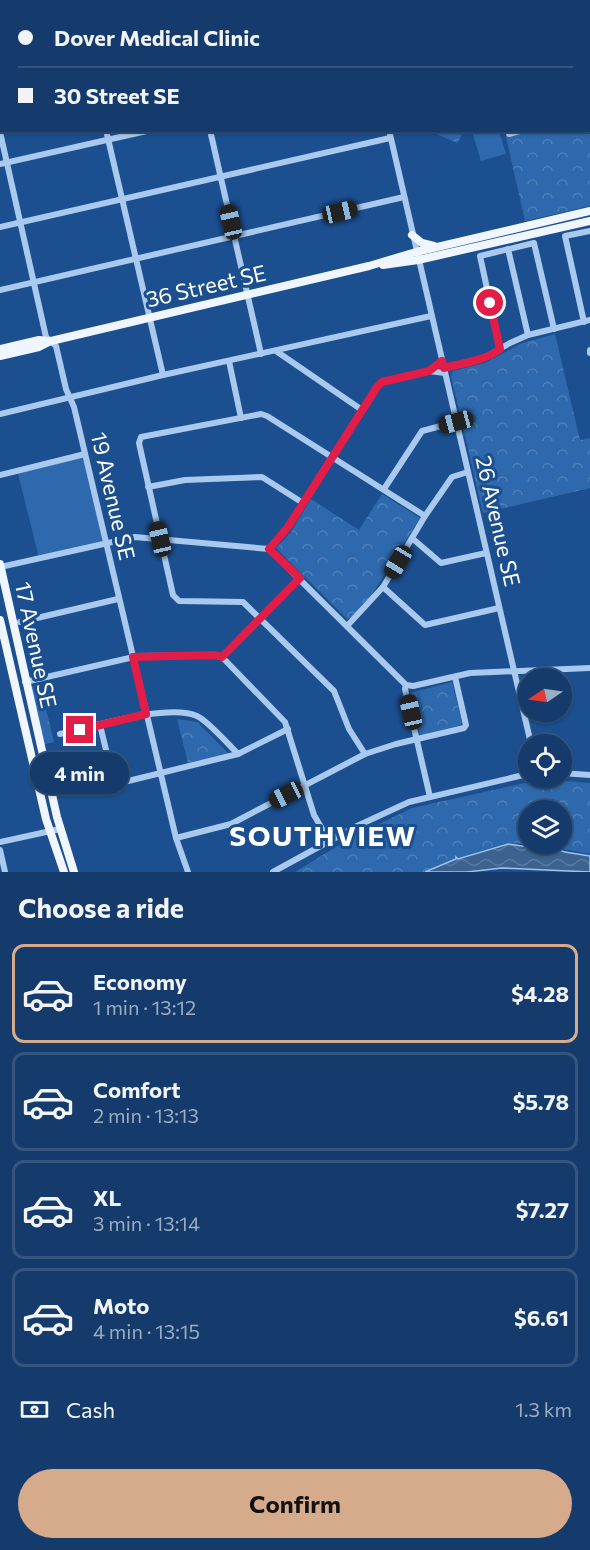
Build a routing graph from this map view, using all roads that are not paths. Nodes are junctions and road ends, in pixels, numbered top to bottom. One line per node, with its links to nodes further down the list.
1 (0, 132): 7 (street, 19 Avenue SE)
2 (106, 132): 6 (street)
3 (142, 132): 6 (street)
4 (210, 132): 8 (street)
5 (389, 134): 8 (street); 9 (street, 26 Avenue SE)
6 (108, 140): 7 (street); 10 (street)
7 (3, 163): 13 (street, 19 Avenue SE)
8 (220, 177): 10 (street); 17 (street)
9 (404, 197): 16 (street, 26 Avenue SE); 17 (street)
10 (122, 199): 13 (street); 21 (street)
11 (590, 211): 18 (main road, 36 Street SE)
12 (590, 221): 20 (main road, 36 Street SE)
13 (20, 222): 14 (street); 22 (street, 19 Avenue SE)
14 (0, 227)
15 (590, 231): 27 (street)
16 (412, 234): 18 (main road); 20 (street, 26 Avenue SE)
17 (234, 236): 21 (street); 24 (street)
18 (438, 247): 20 (main road, 36 Street SE)
19 (508, 249): 28 (street); 29 (street); 32 (street)
20 (417, 256): 24 (main road, 36 Street SE); 25 (street, 26 Avenue SE)
21 (136, 259): 22 (street); 26 (street)
22 (34, 282): 23 (street); 30 (street, 19 Avenue SE)
23 (0, 290)
24 (248, 294): 26 (main road, 36 Street SE); 34 (street)
25 (431, 316): 33 (street); 37 (street, 26 Avenue SE)
26 (150, 317): 30 (main road, 36 Street SE); 39 (street)
27 (587, 321): 28 (street)
28 (554, 329): 29 (street)
29 (528, 336): 32 (street)
30 (51, 341): 31 (main road, 36 Street SE); 35 (main road, 36 Street SE); 40 (street, 19 Avenue SE)
31 (0, 349)
32 (500, 349): 37 (street)
33 (275, 351): 34 (street); 41 (street)
34 (261, 354): 36 (street)
35 (0, 356)
36 (229, 361): 39 (street); 43 (street)
37 (443, 368): 38 (street); 38 (street); 44 (street, 26 Avenue SE)
38 (429, 371): 41 (street)
39 (163, 375): 40 (street)
40 (70, 398): 42 (street); 45 (street, 19 Avenue SE)
41 (362, 410): 46 (street)
42 (0, 414)
43 (241, 418): 46 (street); 49 (street)
44 (456, 422): 47 (street, 26 Avenue SE); 50 (street)
45 (85, 454): 48 (street); 55 (street, 19 Avenue SE)
46 (333, 457): 50 (street); 51 (street)
47 (468, 472): 52 (street); 57 (street, 26 Avenue SE)
48 (0, 474)
49 (148, 487): 51 (street); 53 (street)
50 (384, 489): 52 (street)
51 (303, 503): 56 (street)
52 (425, 516): 54 (street)
53 (160, 539): 55 (street); 56 (street); 63 (street)
54 (412, 539): 57 (street); 60 (street)
55 (106, 542): 58 (street); 61 (street, 19 Avenue SE)
56 (269, 549): 59 (street)
57 (486, 553): 62 (street, 26 Avenue SE)
58 (0, 566): 73 (main road, 17 Avenue SE)
59 (300, 578): 63 (street); 66 (street)
60 (383, 587): 62 (street); 66 (street)
61 (118, 599): 65 (street); 68 (street, 19 Avenue SE)
62 (499, 608): 71 (street, 26 Avenue SE)
63 (261, 619): 69 (street); 82 (street)
64 (0, 620): 67 (main road, 17 Avenue SE)
65 (20, 622)
66 (347, 626): 74 (street)
67 (6, 649): 73 (main road); 90 (main road, 17 Avenue SE)
68 (133, 657): 69 (street); 73 (street); 75 (street, 19 Avenue SE)
69 (222, 657): 77 (street)
70 (590, 668): 71 (street)
71 (514, 671): 72 (street); 79 (street, 26 Avenue SE)
72 (455, 677): 74 (street); 80 (street)
73 (26, 682): 89 (main road, 17 Avenue SE)
74 (406, 685): 80 (street)
75 (146, 714): 76 (street); 81 (street); 83 (street, 19 Avenue SE)
76 (100, 725): 78 (street); 83 (street)
77 (288, 729): 81 (street); 87 (street)
78 (60, 734)
79 (529, 734)
80 (417, 740): 82 (street); 88 (street)
81 (238, 754): 83 (street)
82 (364, 754): 87 (street)
83 (161, 774): 91 (street, 19 Avenue SE)
84 (572, 774): 85 (street)
85 (590, 775)
86 (518, 776): 88 (street)
87 (305, 786): 91 (street); 92 (street)
88 (430, 796): 92 (street)
89 (60, 829): 90 (street); 97 (main road, 17 Avenue SE)
90 (49, 831): 93 (street); 96 (main road, 17 Avenue SE)
91 (176, 838): 98 (street, 19 Avenue SE)
92 (329, 841): 99 (street)
93 (0, 842)
94 (0, 850): 95 (street)
95 (5, 872)
96 (63, 872)
97 (74, 872)
98 (188, 872)
99 (273, 872)

